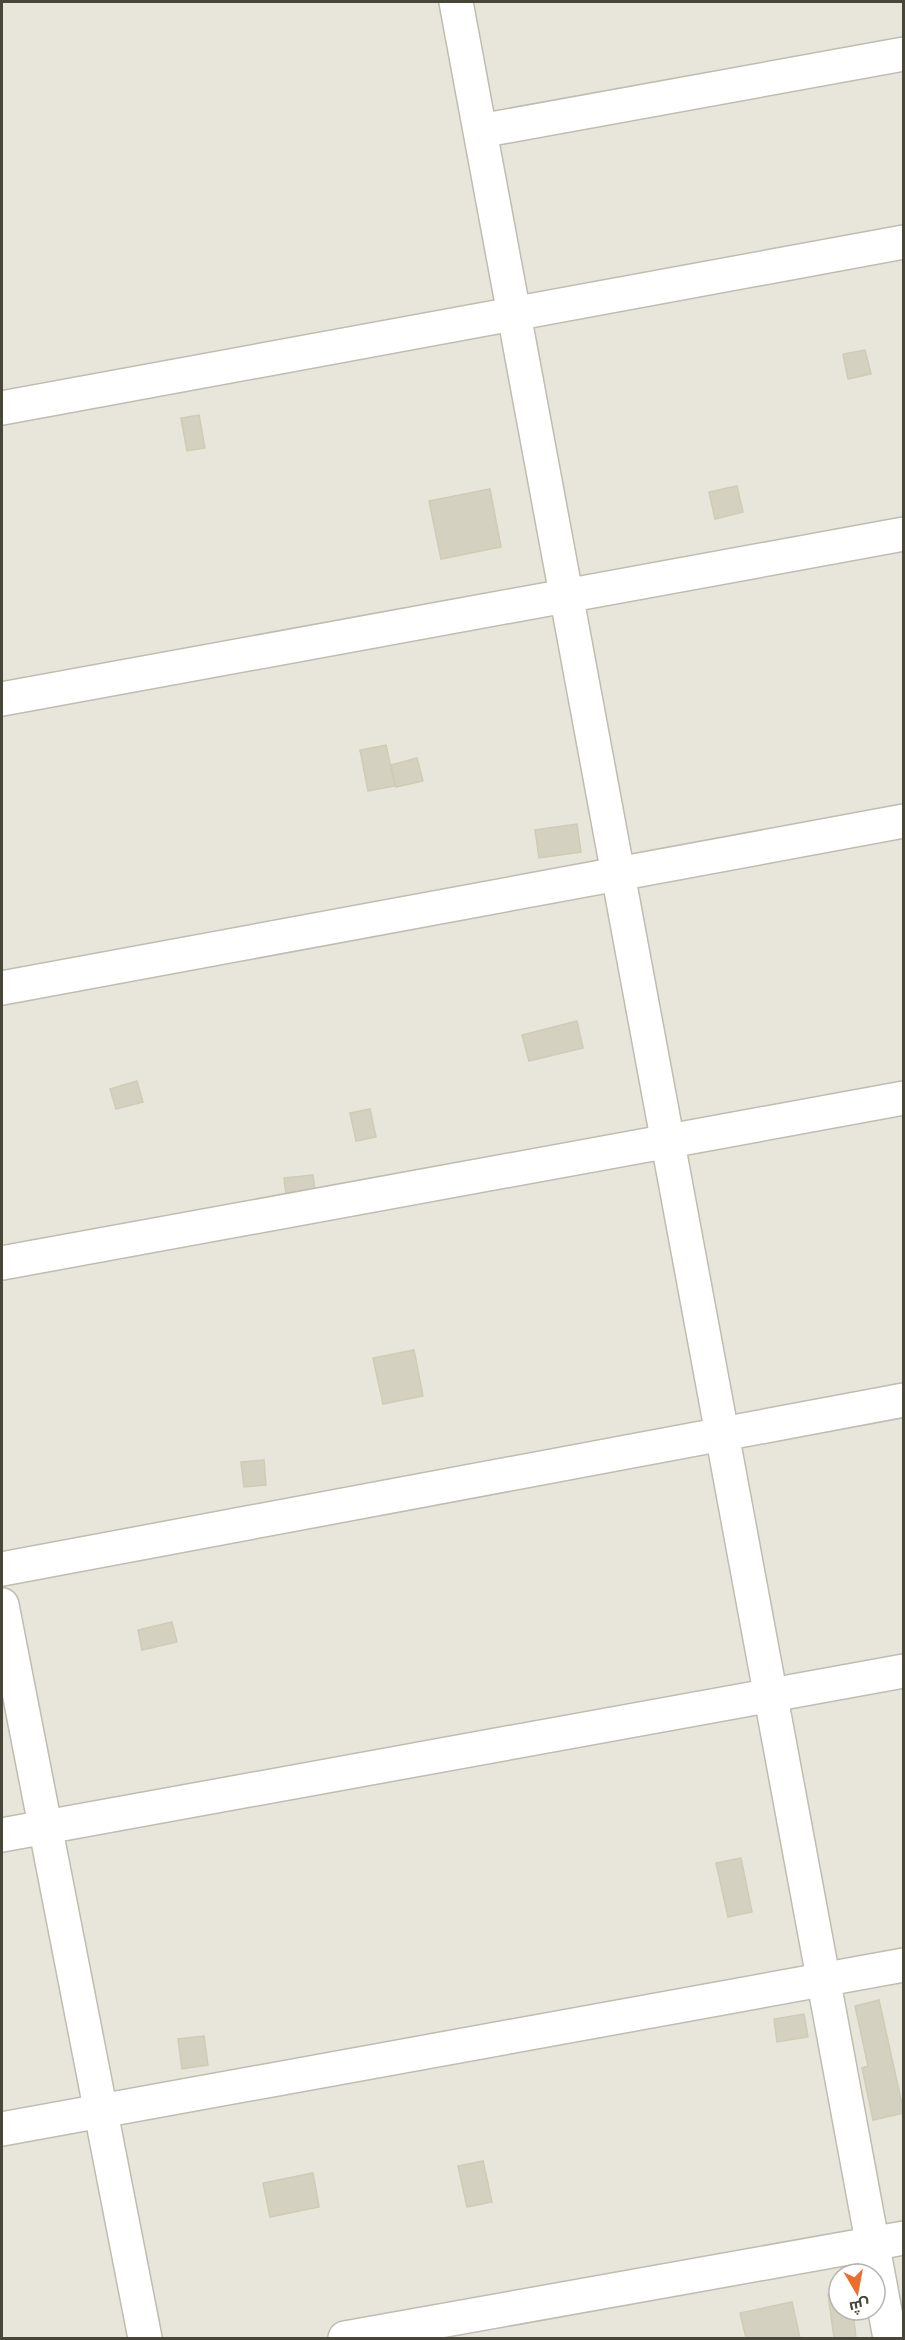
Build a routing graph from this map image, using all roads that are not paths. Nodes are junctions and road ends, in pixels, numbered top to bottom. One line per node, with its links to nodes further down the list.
1 (456, 2): 3 (street)
2 (903, 54): 3 (street)
3 (480, 132): 5 (street)
4 (903, 242): 5 (street)
5 (514, 314): 6 (street); 8 (street)
6 (2, 408)
7 (903, 534): 8 (street)
8 (567, 596): 9 (street); 11 (street)
9 (2, 699)
10 (903, 821): 11 (street)
11 (618, 874): 12 (street); 14 (street)
12 (2, 988)
13 (903, 1098): 14 (street)
14 (668, 1141): 15 (street); 17 (street)
15 (2, 1263)
16 (903, 1400): 17 (street)
17 (722, 1434): 18 (street); 21 (street)
18 (2, 1569)
19 (2, 1605): 22 (street)
20 (903, 1671): 21 (street)
21 (770, 1695): 22 (street); 25 (street)
22 (45, 1827): 23 (street); 26 (street)
23 (2, 1835)
24 (903, 1965): 25 (street)
25 (823, 1980): 26 (street); 29 (street)
26 (100, 2111): 27 (street); 30 (street)
27 (2, 2129)
28 (903, 2238): 29 (street)
29 (872, 2244): 31 (street); 32 (street)
30 (145, 2338)
31 (345, 2338)
32 (890, 2338)

